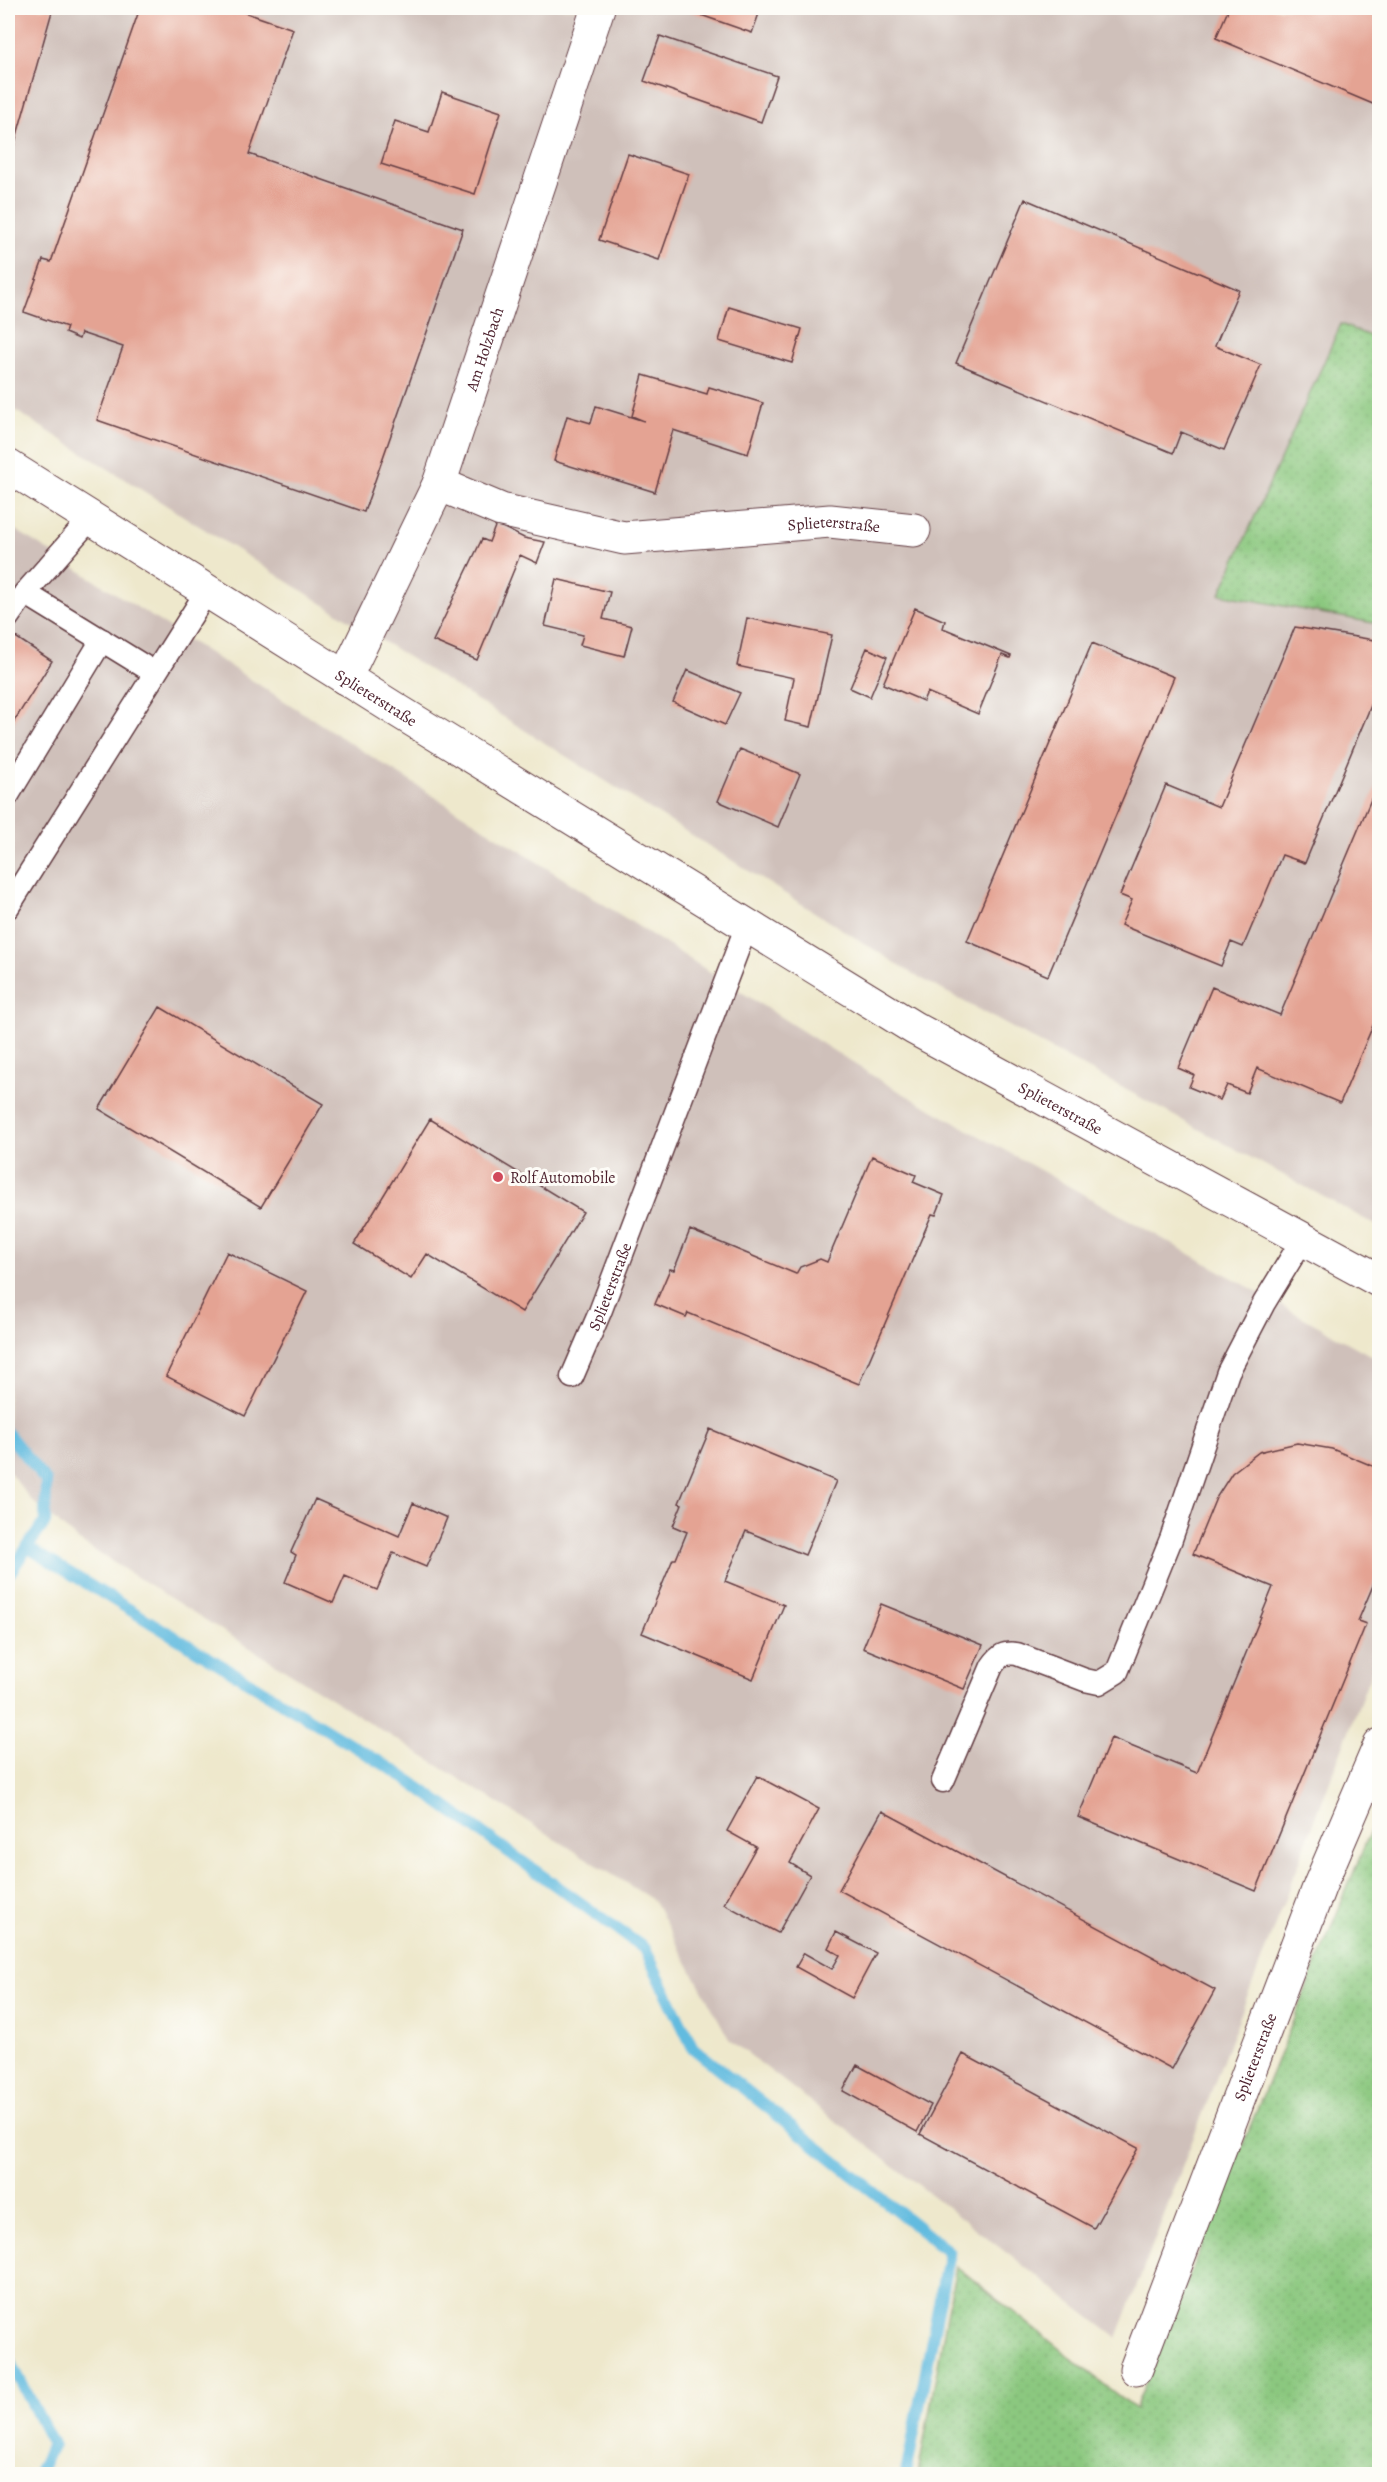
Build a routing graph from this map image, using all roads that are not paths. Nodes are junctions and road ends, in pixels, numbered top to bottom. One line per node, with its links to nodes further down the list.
1 (598, 8): 3 (street, Am Holzbach)
2 (8, 466): 4 (street, Splieterstraße)
3 (439, 484): 5 (street, Splieterstraße); 11 (street, Am Holzbach)
4 (91, 518): 6 (street, Splieterstraße); 7 (lane)
5 (914, 530)
6 (207, 591): 10 (lane); 11 (street, Splieterstraße)
7 (25, 593): 8 (lane); 9 (lane)
8 (8, 617)
9 (102, 640): 10 (lane); 12 (lane)
10 (155, 673): 13 (lane)
11 (345, 678): 14 (street, Splieterstraße)
12 (8, 795)
13 (10, 899)
14 (747, 925): 15 (street, Splieterstraße); 17 (lane, Splieterstraße)
15 (1303, 1239): 16 (street, Splieterstraße); 19 (lane)
16 (1380, 1281)
17 (572, 1377)
18 (1380, 1746): 20 (street, Splieterstraße)
19 (943, 1781)
20 (1136, 2369)

